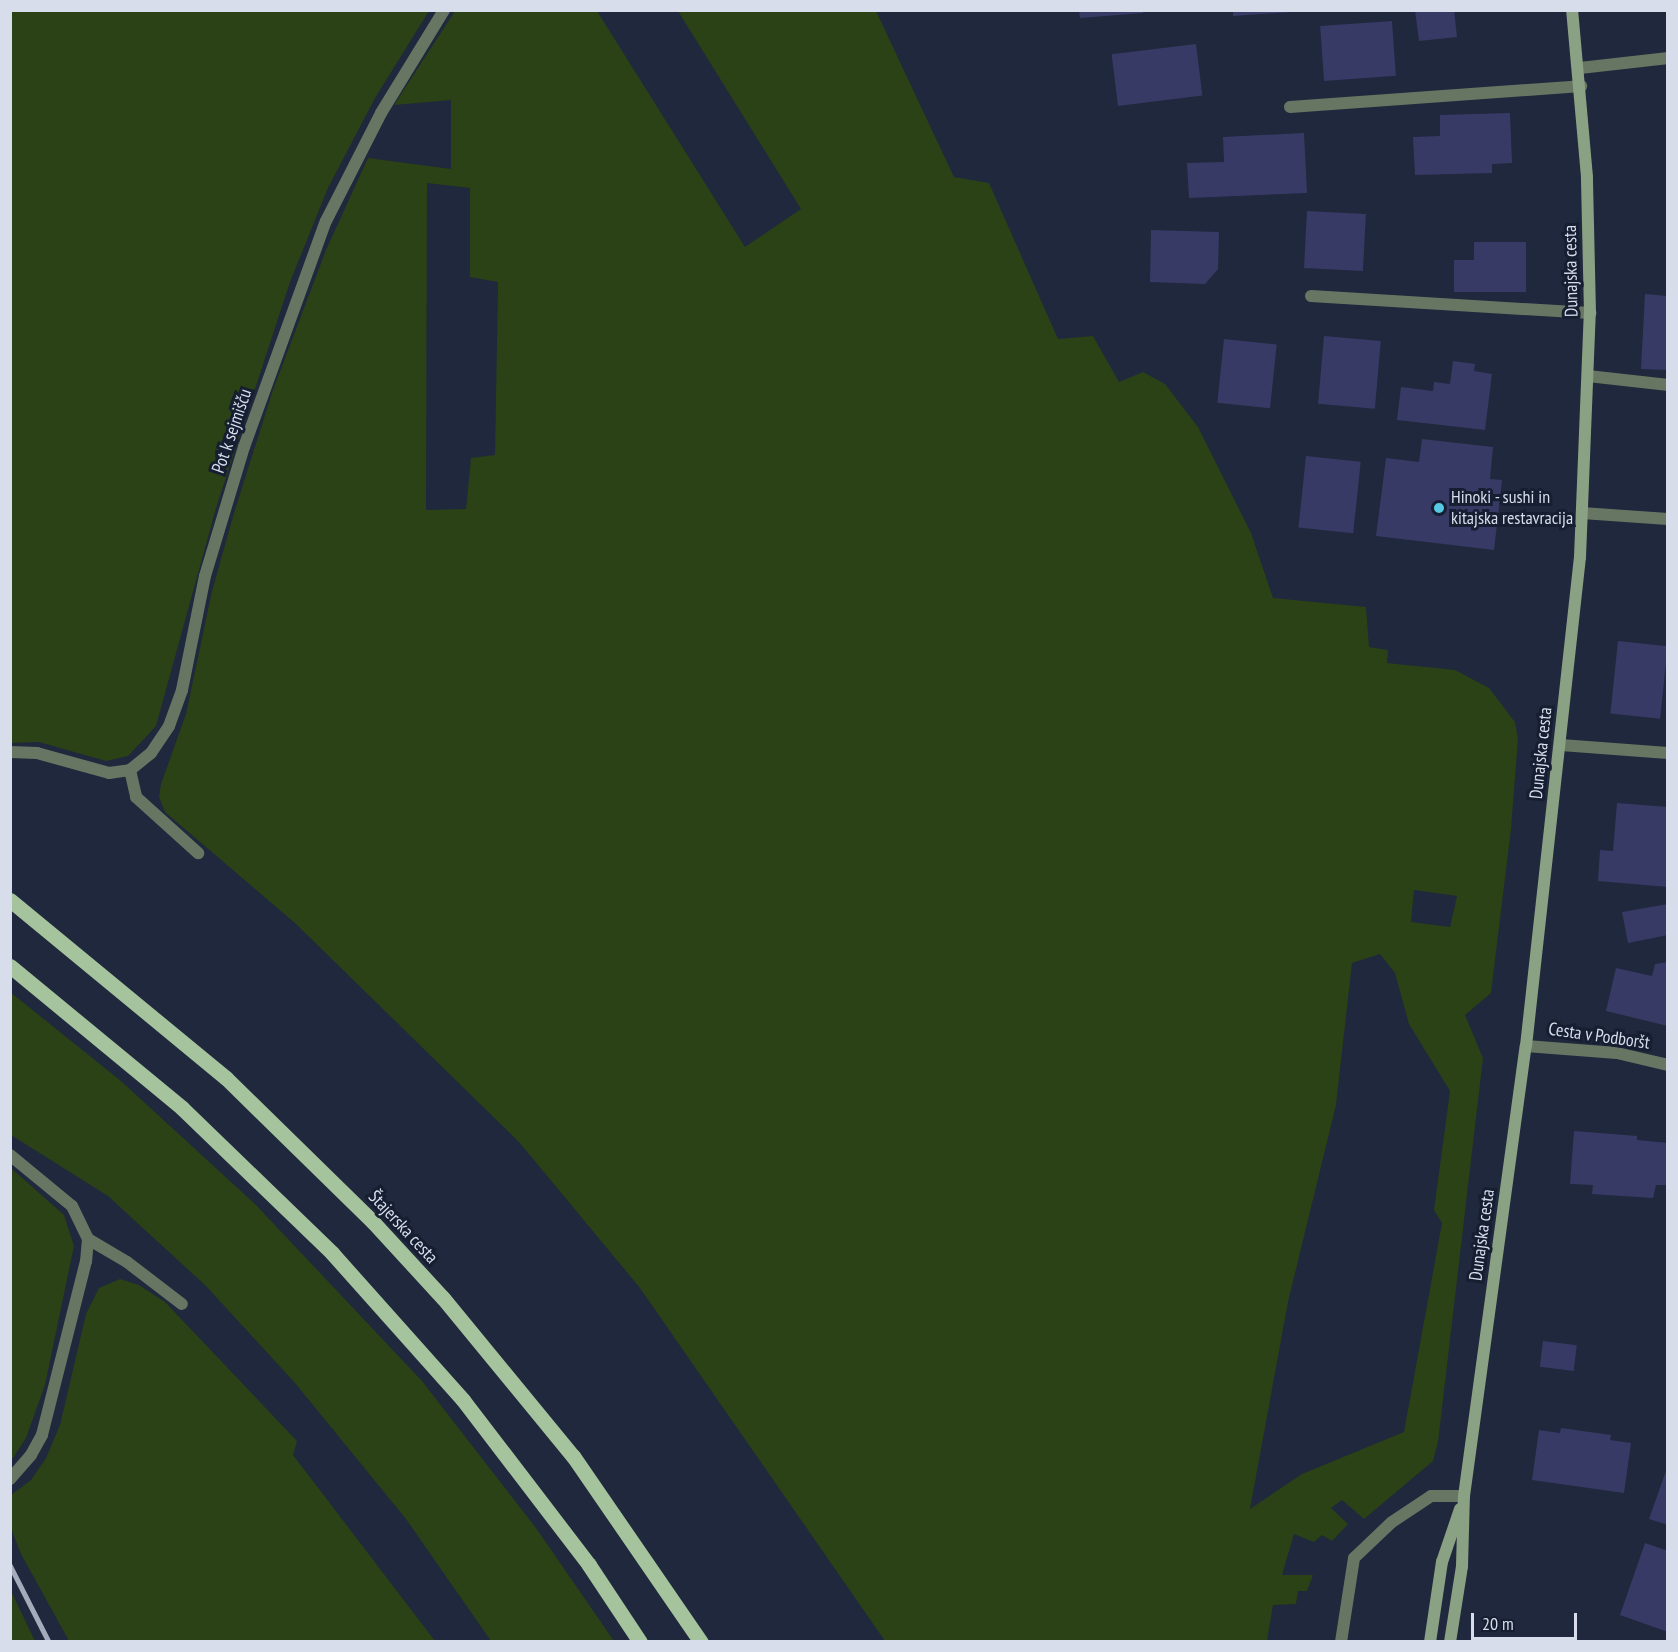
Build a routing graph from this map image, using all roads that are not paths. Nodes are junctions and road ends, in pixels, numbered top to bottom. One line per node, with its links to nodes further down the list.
1 (444, 10): 16 (street, Pot k sejmišču)
2 (1572, 10): 4 (main road, Dunajska cesta)
3 (1668, 58): 4 (street)
4 (1580, 68): 5 (main road, Dunajska cesta)
5 (1581, 86): 6 (street); 8 (main road, Dunajska cesta)
6 (1290, 107)
7 (1311, 296): 8 (street)
8 (1590, 313): 9 (main road, Dunajska cesta)
9 (1588, 376): 10 (street); 11 (main road, Dunajska cesta)
10 (1668, 385)
11 (1582, 513): 12 (street); 13 (main road, Dunajska cesta)
12 (1668, 519)
13 (1561, 745): 15 (street); 20 (main road, Dunajska cesta)
14 (10, 752): 16 (street)
15 (1668, 753)
16 (130, 770): 17 (street)
17 (198, 853)
18 (10, 900): 28 (main road, Štajerska cesta)
19 (10, 966): 27 (main road)
20 (1526, 1046): 21 (street, Cesta v Podboršt); 26 (main road, Dunajska cesta)
21 (1668, 1065)
22 (10, 1155): 23 (street)
23 (88, 1239): 24 (street); 25 (street)
24 (182, 1304)
25 (10, 1479)
26 (1464, 1496): 29 (street); 30 (main road, Dunajska cesta); 31 (main road, Dunajska cesta)
27 (640, 1641)
28 (701, 1641)
29 (1341, 1641)
30 (1430, 1641)
31 (1450, 1641)

